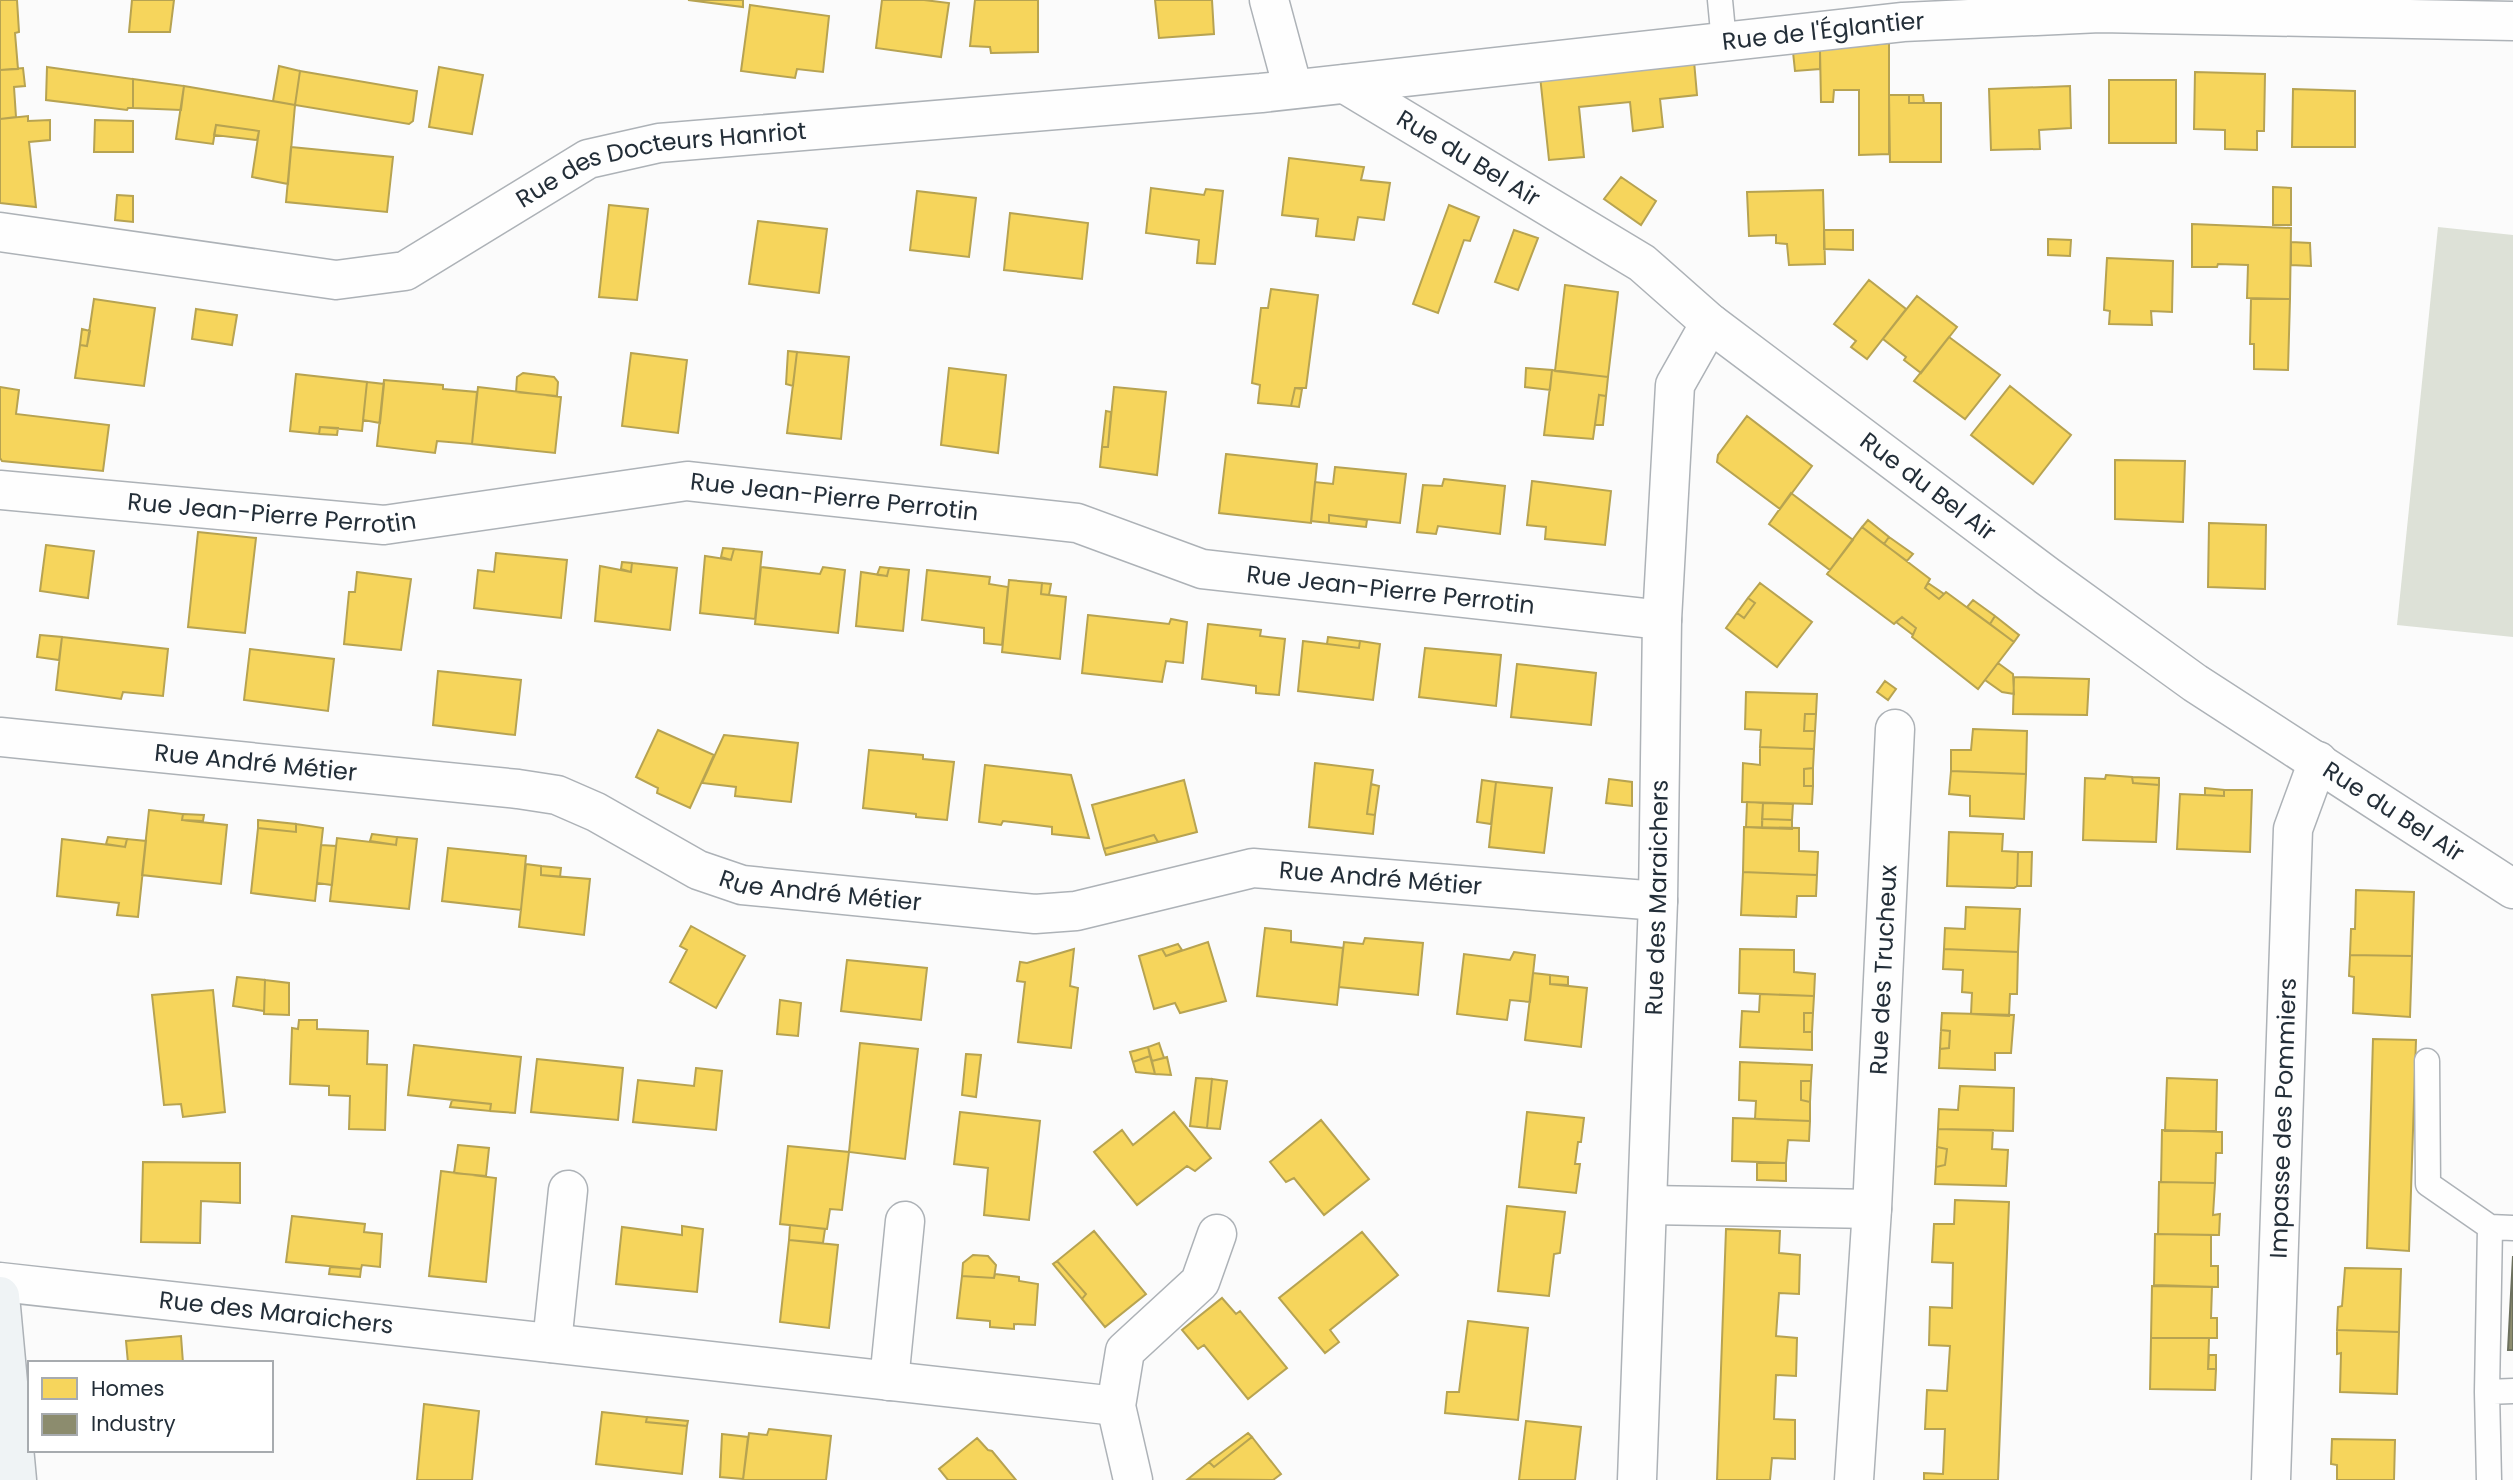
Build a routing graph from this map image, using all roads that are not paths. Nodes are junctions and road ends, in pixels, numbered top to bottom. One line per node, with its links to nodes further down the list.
1 (1269, 0): 6 (street)
2 (1720, 0): 4 (lane)
3 (2513, 21): 4 (street, Rue de l'Églantier)
4 (1724, 42): 5 (street, Rue de l'Églantier)
5 (1345, 84): 6 (street, Rue des Docteurs Hanriot); 8 (street, Rue du Bel Air)
6 (1293, 89): 7 (street, Rue des Docteurs Hanriot)
7 (0, 232)
8 (1710, 323): 10 (street, Rue des Maraichers); 13 (street, Rue du Bel Air)
9 (0, 490): 10 (street, Rue Jean-Pierre Perrotin)
10 (1662, 620): 15 (street, Rue des Maraichers)
11 (1895, 729): 19 (street, Rue des Trucheux)
12 (0, 737): 15 (street, Rue André Métier)
13 (2318, 761): 14 (street, Rue du Bel Air); 34 (street, Impasse des Pommiers)
14 (2513, 889)
15 (1658, 901): 18 (street, Rue des Maraichers)
16 (2427, 1061): 21 (lane)
17 (568, 1190): 25 (street)
18 (1648, 1205): 19 (street); 32 (street, Rue des Maraichers)
19 (1872, 1209): 33 (street, Rue des Trucheux)
20 (905, 1221): 26 (street)
21 (2502, 1228): 27 (lane)
22 (1217, 1234): 29 (street)
23 (0, 1282): 25 (street, Rue des Maraichers)
24 (0, 1296): 30 (street)
25 (552, 1343): 26 (street, Rue des Maraichers)
26 (889, 1381): 29 (street, Rue des Maraichers)
27 (2487, 1391): 28 (lane); 35 (lane)
28 (2513, 1391)
29 (1116, 1406): 31 (street)
30 (17, 1480)
31 (1133, 1480)
32 (1637, 1480)
33 (1854, 1480)
34 (2271, 1480)
35 (2489, 1480)

